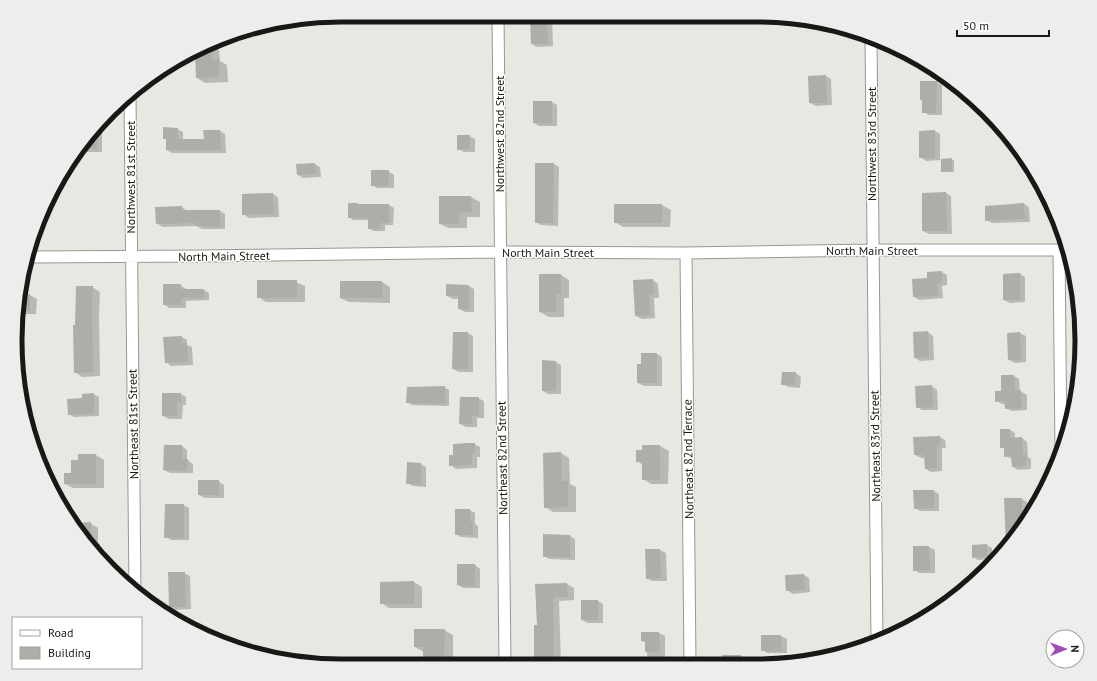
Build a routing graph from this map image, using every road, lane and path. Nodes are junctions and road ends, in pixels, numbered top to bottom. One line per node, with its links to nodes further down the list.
1 (498, 22): 6 (street, Northwest 82nd Street)
2 (871, 43): 4 (street, Northwest 83rd Street)
3 (130, 101): 9 (street, Northwest 81st Street)
4 (872, 250): 5 (street, North Main Street); 7 (street, North Main Street); 13 (street, Northeast 83rd Street)
5 (1062, 250)
6 (500, 252): 7 (street, North Main Street); 9 (street, North Main Street); 14 (street, Northeast 82nd Street)
7 (686, 252): 15 (street, Northeast 82nd Terrace)
8 (33, 257): 9 (street, North Main Street)
9 (131, 257): 12 (street, Northeast 81st Street)
10 (1064, 258): 11 (street)
11 (1061, 432)
12 (135, 584)
13 (877, 635)
14 (505, 659)
15 (690, 659)

